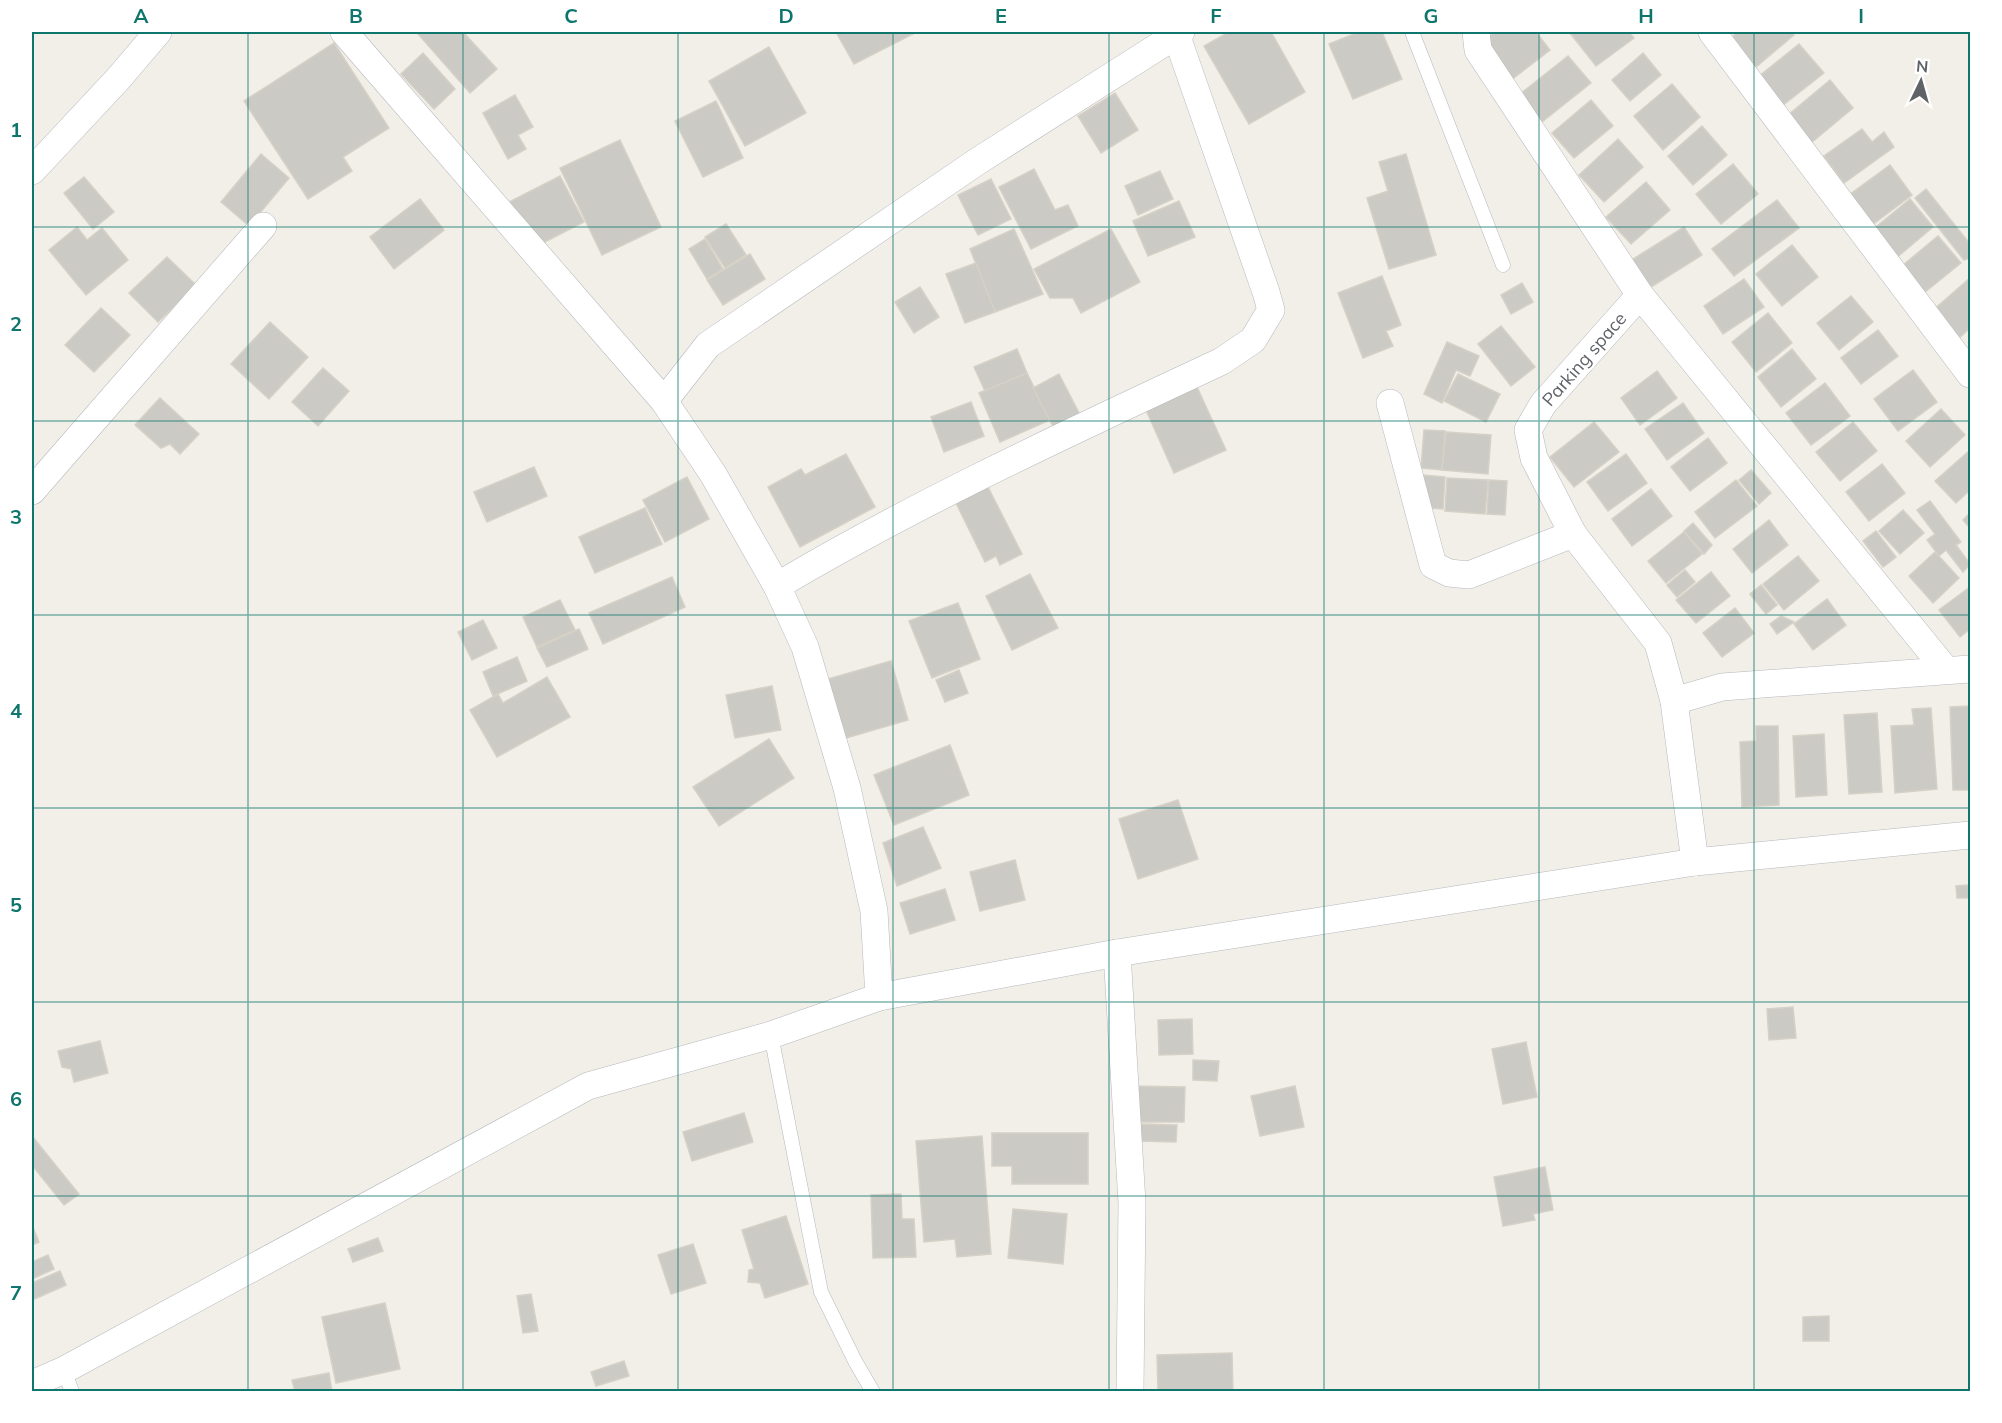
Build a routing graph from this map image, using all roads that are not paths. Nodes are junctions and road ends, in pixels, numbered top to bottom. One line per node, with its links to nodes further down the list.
1 (158, 32): 7 (street)
2 (344, 32): 12 (street)
3 (1412, 32): 9 (lane)
4 (1476, 32): 10 (street)
5 (1712, 32): 11 (street)
6 (1178, 33): 12 (street); 16 (street)
7 (32, 171)
8 (263, 226): 14 (street)
9 (1503, 265)
10 (1640, 295): 15 (street, Parking space); 17 (street, Parking space)
11 (1971, 374)
12 (664, 400): 16 (street)
13 (1390, 403): 15 (street)
14 (32, 491)
15 (1573, 534): 18 (street, Parking space)
16 (777, 586): 22 (street)
17 (1958, 670): 18 (street, Parking space)
18 (1674, 700): 20 (street)
19 (1971, 835): 20 (street)
20 (1695, 862): 21 (street)
21 (1117, 953): 22 (street); 27 (street)
22 (879, 997): 23 (street)
23 (771, 1035): 24 (street); 26 (lane)
24 (68, 1381): 25 (street)
25 (32, 1384)
26 (873, 1392)
27 (1130, 1392)

